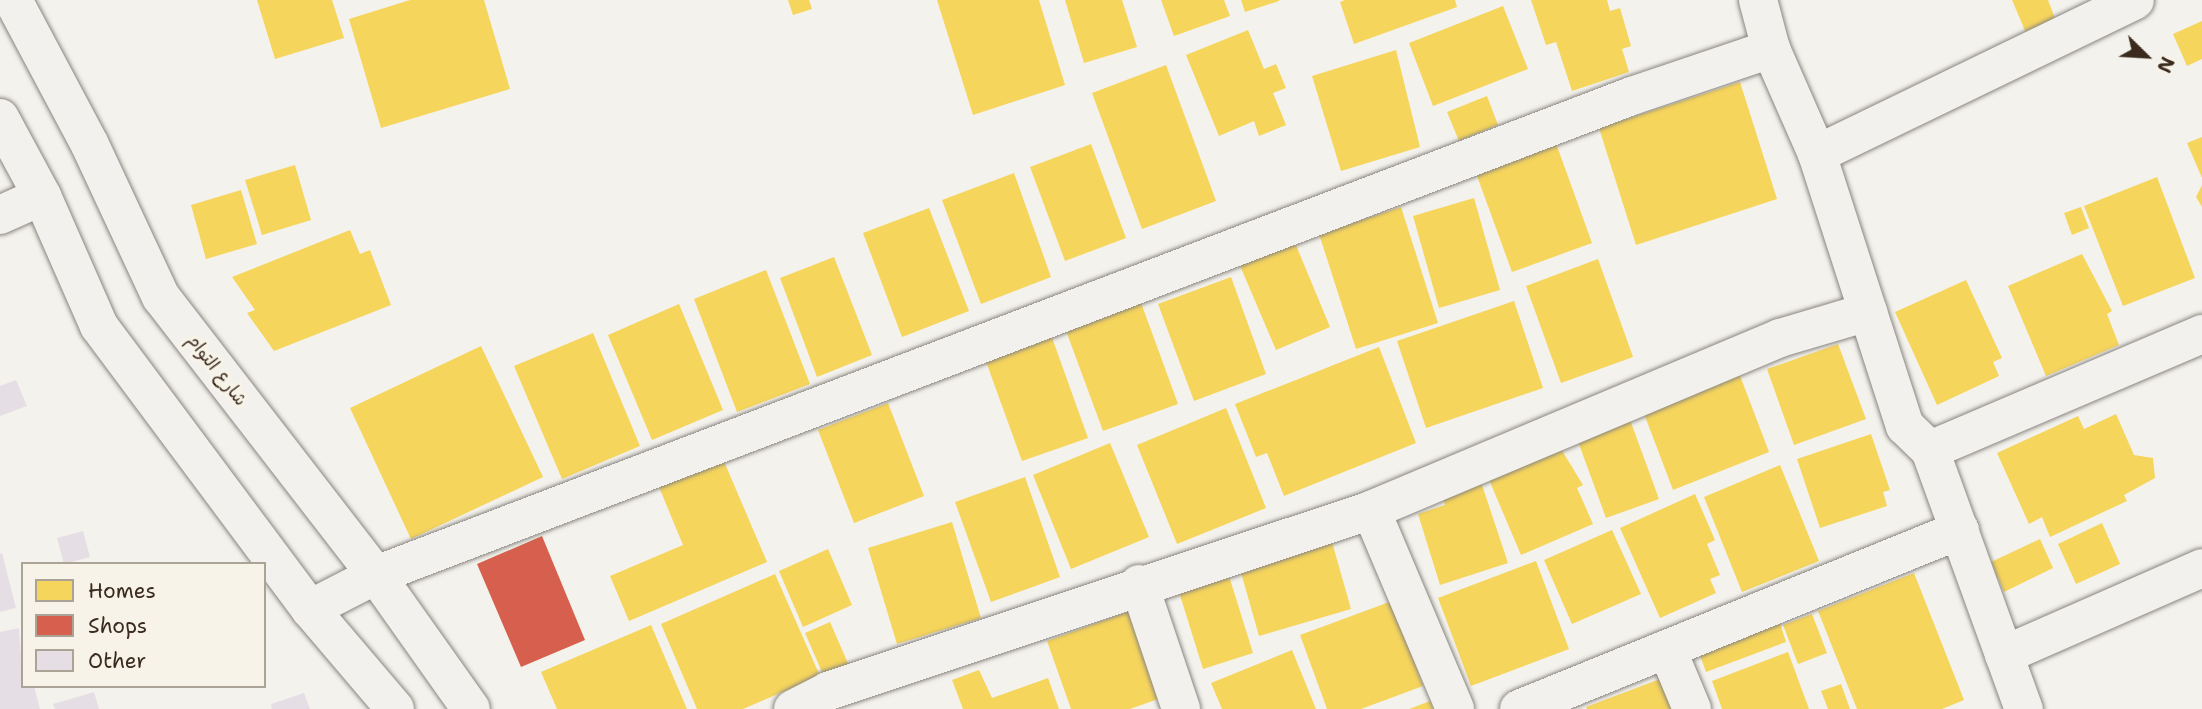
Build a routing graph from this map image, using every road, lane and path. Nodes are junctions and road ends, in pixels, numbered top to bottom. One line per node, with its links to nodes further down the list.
1 (13, 0): 15 (street, شارع التوام)
2 (1758, 0): 4 (street)
3 (2135, 0): 6 (street)
4 (1771, 49): 6 (street); 15 (street)
5 (0, 118): 7 (street)
6 (1817, 154): 9 (street)
7 (42, 196): 8 (street); 17 (street)
8 (0, 215)
9 (1868, 312): 11 (street); 12 (street)
10 (2202, 334): 11 (street)
11 (1930, 450): 13 (street)
12 (1371, 510): 16 (street); 24 (street)
13 (1960, 530): 18 (street); 19 (street)
14 (2202, 568): 19 (street)
15 (376, 575): 17 (street); 21 (street, شارع التوام)
16 (1139, 584): 22 (street); 23 (street)
17 (310, 609): 20 (street)
18 (1667, 649): 25 (street); 26 (street)
19 (2004, 655): 27 (street)
20 (395, 709)
21 (471, 709)
22 (793, 709)
23 (1181, 709)
24 (1455, 709)
25 (1519, 709)
26 (1692, 709)
27 (2024, 709)

